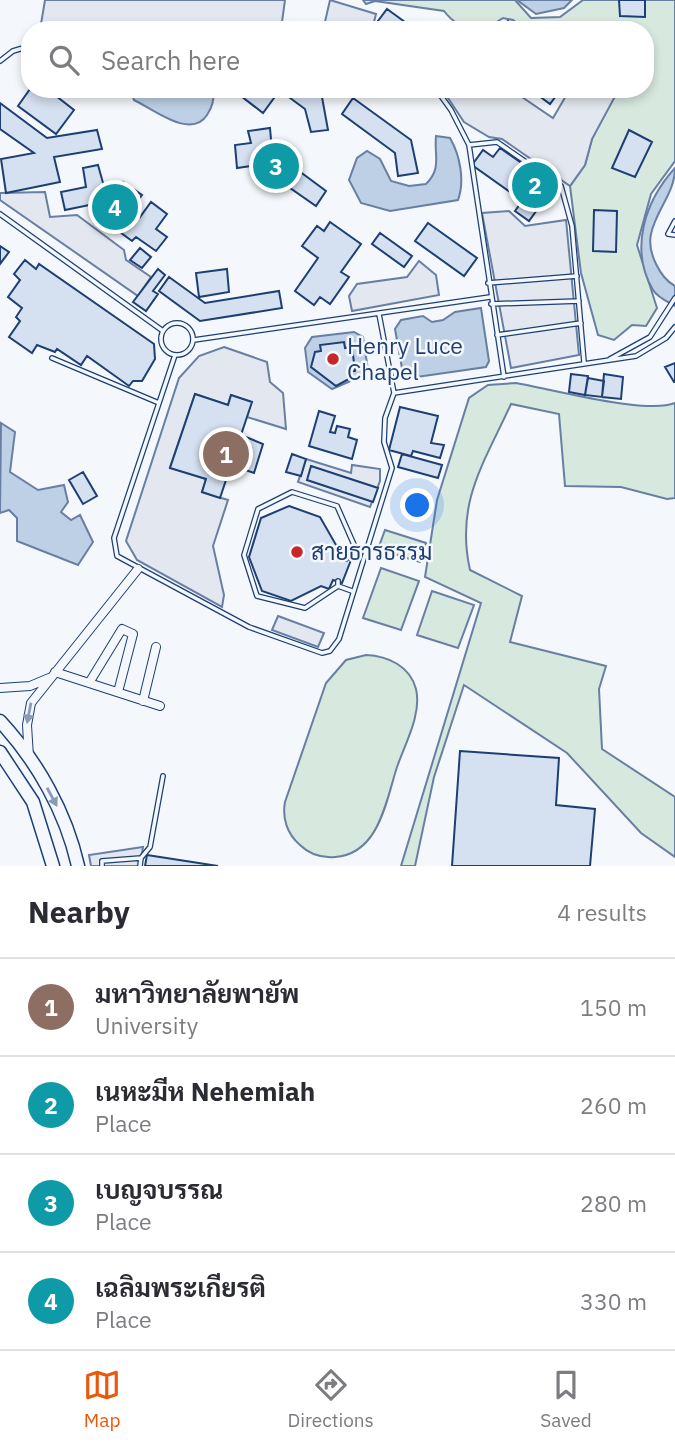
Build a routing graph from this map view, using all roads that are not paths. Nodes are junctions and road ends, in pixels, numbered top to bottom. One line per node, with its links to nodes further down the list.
1 (21, 49): 2 (lane)
2 (0, 61)
3 (442, 98): 4 (lane)
4 (469, 145): 8 (lane); 9 (lane)
5 (0, 214): 17 (lane)
6 (675, 221): 7 (lane)
7 (675, 235)
8 (577, 276): 9 (lane); 12 (lane)
9 (488, 283): 10 (lane)
10 (490, 298): 13 (lane); 14 (lane)
11 (675, 298): 22 (lane)
12 (579, 301): 13 (lane); 15 (lane)
13 (491, 304): 18 (lane)
14 (379, 314): 19 (lane); 25 (lane)
15 (580, 323): 18 (lane); 23 (lane)
16 (675, 327): 22 (lane)
17 (163, 331): 19 (lane); 20 (lane)
18 (497, 335): 24 (lane)
19 (194, 340): 20 (lane)
20 (174, 355): 26 (lane)
21 (52, 358): 26 (lane)
22 (606, 361): 23 (lane)
23 (584, 362): 24 (lane)
24 (504, 376): 25 (lane)
25 (394, 393): 28 (lane)
26 (159, 402): 30 (lane)
27 (355, 547): 28 (lane); 29 (lane); 31 (lane)
28 (365, 551): 31 (lane)
29 (346, 559)
30 (138, 569): 31 (lane); 33 (street)
31 (352, 591)
32 (156, 647): 37 (street)
33 (54, 675): 34 (street); 35 (street); 41 (street, one-way to 41)
34 (89, 683): 36 (street); 36 (street)
35 (0, 688)
36 (118, 692): 37 (street)
37 (143, 701): 38 (street)
38 (160, 706)
39 (0, 721): 41 (main road)
40 (1, 755): 44 (main road)
41 (29, 757): 45 (main road, one-way to 45)
42 (163, 776): 43 (lane)
43 (141, 858): 46 (lane); 47 (lane)
44 (53, 866)
45 (78, 866)
46 (102, 866)
47 (140, 866)

